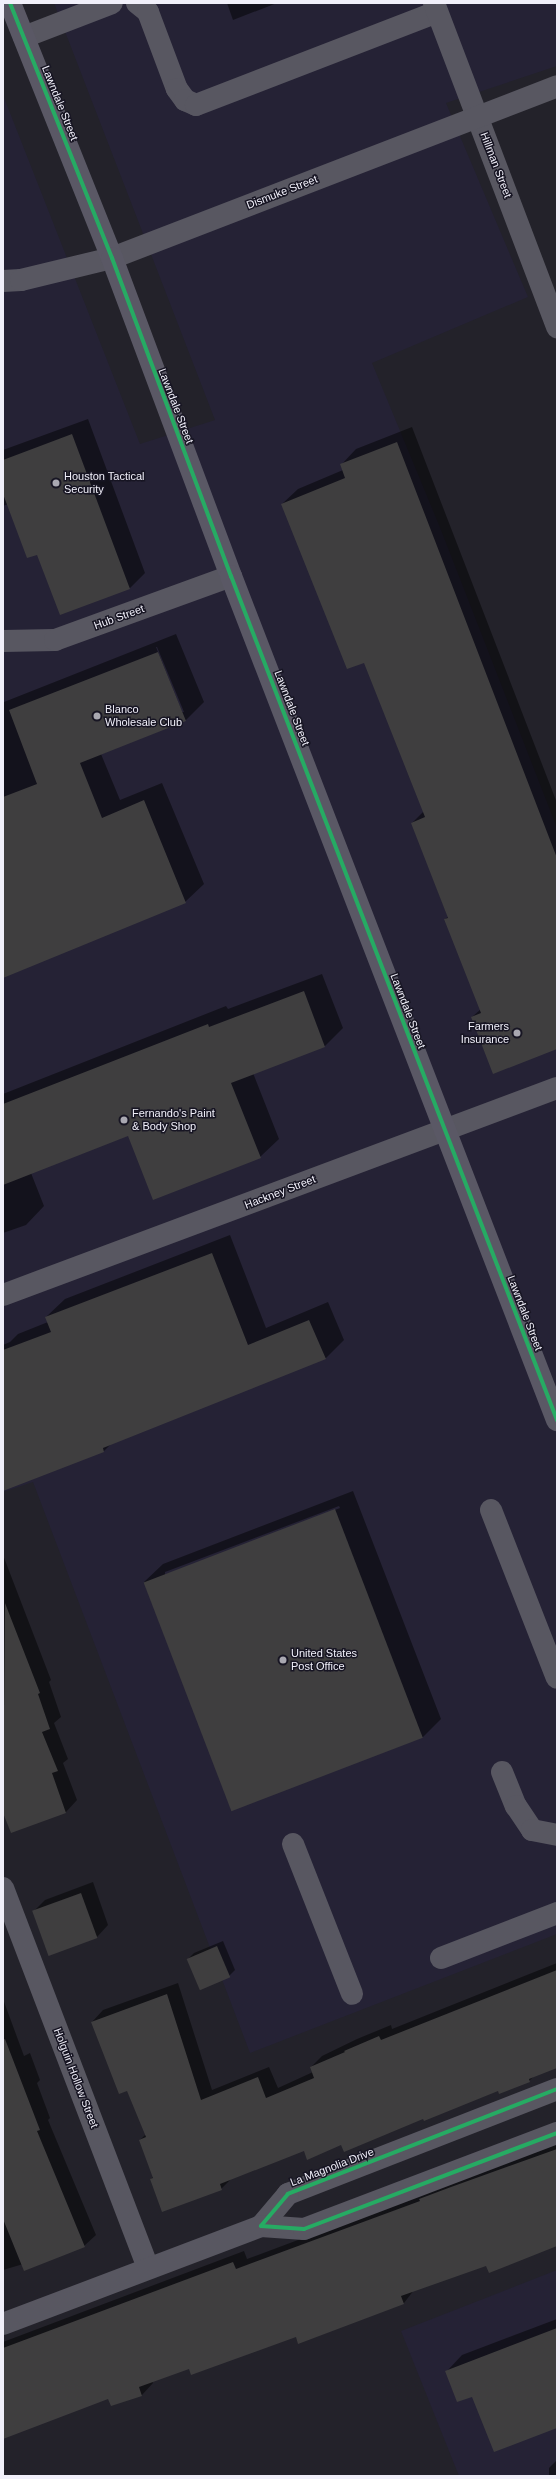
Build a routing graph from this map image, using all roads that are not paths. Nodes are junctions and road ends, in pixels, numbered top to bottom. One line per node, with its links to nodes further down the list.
1 (10, 3): 5 (main road, Lawndale Street)
2 (112, 3): 5 (street)
3 (137, 3): 4 (street)
4 (435, 8): 7 (street, Hillman Street)
5 (24, 37): 8 (main road, Lawndale Street)
6 (557, 86): 7 (street, Dismuke Street)
7 (477, 116): 8 (street, Dismuke Street); 10 (street, Hillman Street)
8 (112, 258): 9 (street, Dismuke Street); 11 (main road, Lawndale Street)
9 (3, 281)
10 (557, 326)
11 (231, 576): 12 (street, Hub Street); 14 (main road, Lawndale Street)
12 (3, 641)
13 (557, 1088): 14 (street, Hackney Street)
14 (445, 1130): 15 (street, Hackney Street); 16 (main road, Lawndale Street)
15 (3, 1295)
16 (553, 1397): 17 (main road, Lawndale Street)
17 (557, 1420)
18 (491, 1510): 19 (street)
19 (557, 1678)
20 (502, 1772): 21 (street)
21 (557, 1835)
22 (293, 1844): 26 (street)
23 (3, 1888): 30 (street, Holguin Hollow Street)
24 (557, 1912): 25 (street)
25 (441, 1958)
26 (352, 1994)
27 (557, 2089): 29 (street, La Magnolia Drive)
28 (557, 2133): 29 (street, La Magnolia Drive)
29 (261, 2226): 30 (street, La Magnolia Drive)
30 (148, 2268): 31 (street, La Magnolia Drive)
31 (3, 2324)

